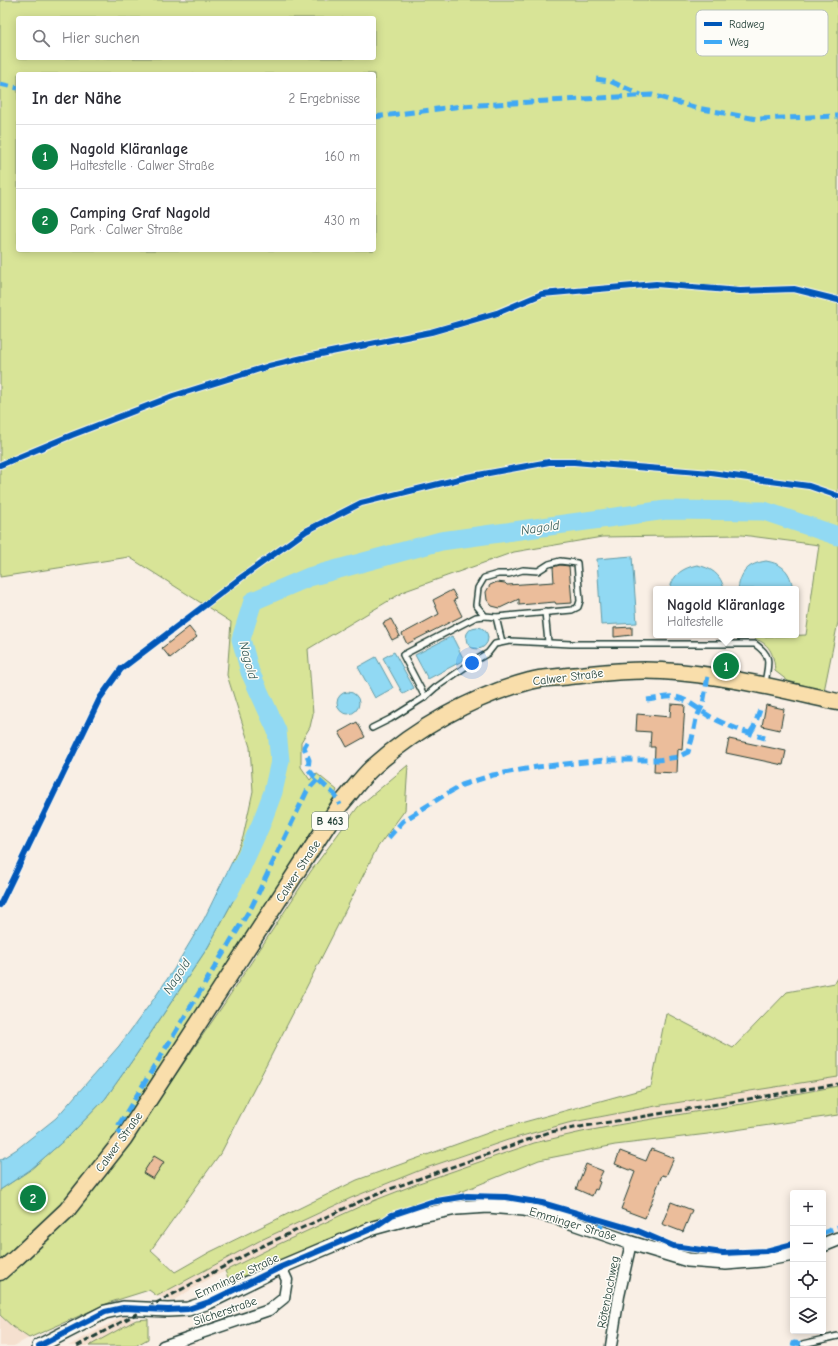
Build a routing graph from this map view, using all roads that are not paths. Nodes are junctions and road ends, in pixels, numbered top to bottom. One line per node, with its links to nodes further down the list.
1 (545, 612): 2 (lane); 3 (lane); 5 (lane)
2 (485, 616): 3 (lane); 7 (lane)
3 (496, 616): 4 (lane)
4 (502, 642): 5 (lane); 7 (lane)
5 (548, 642): 6 (lane)
6 (764, 686): 8 (main road, Calwer Straße / B 463); 15 (main road, Calwer Straße / B 463)
7 (425, 697): 9 (lane)
8 (838, 702)
9 (372, 728)
10 (838, 1239): 12 (street)
11 (631, 1242): 13 (street, Emminger Straße); 14 (street, Emminger Straße); 20 (street, Rötenbachweg)
12 (826, 1244)
13 (790, 1255)
14 (282, 1267): 18 (street, Emminger Straße); 19 (street, Silcherstraße)
15 (0, 1272)
16 (838, 1336): 17 (lane)
17 (803, 1344)
18 (39, 1346)
19 (162, 1346)
20 (611, 1346)

